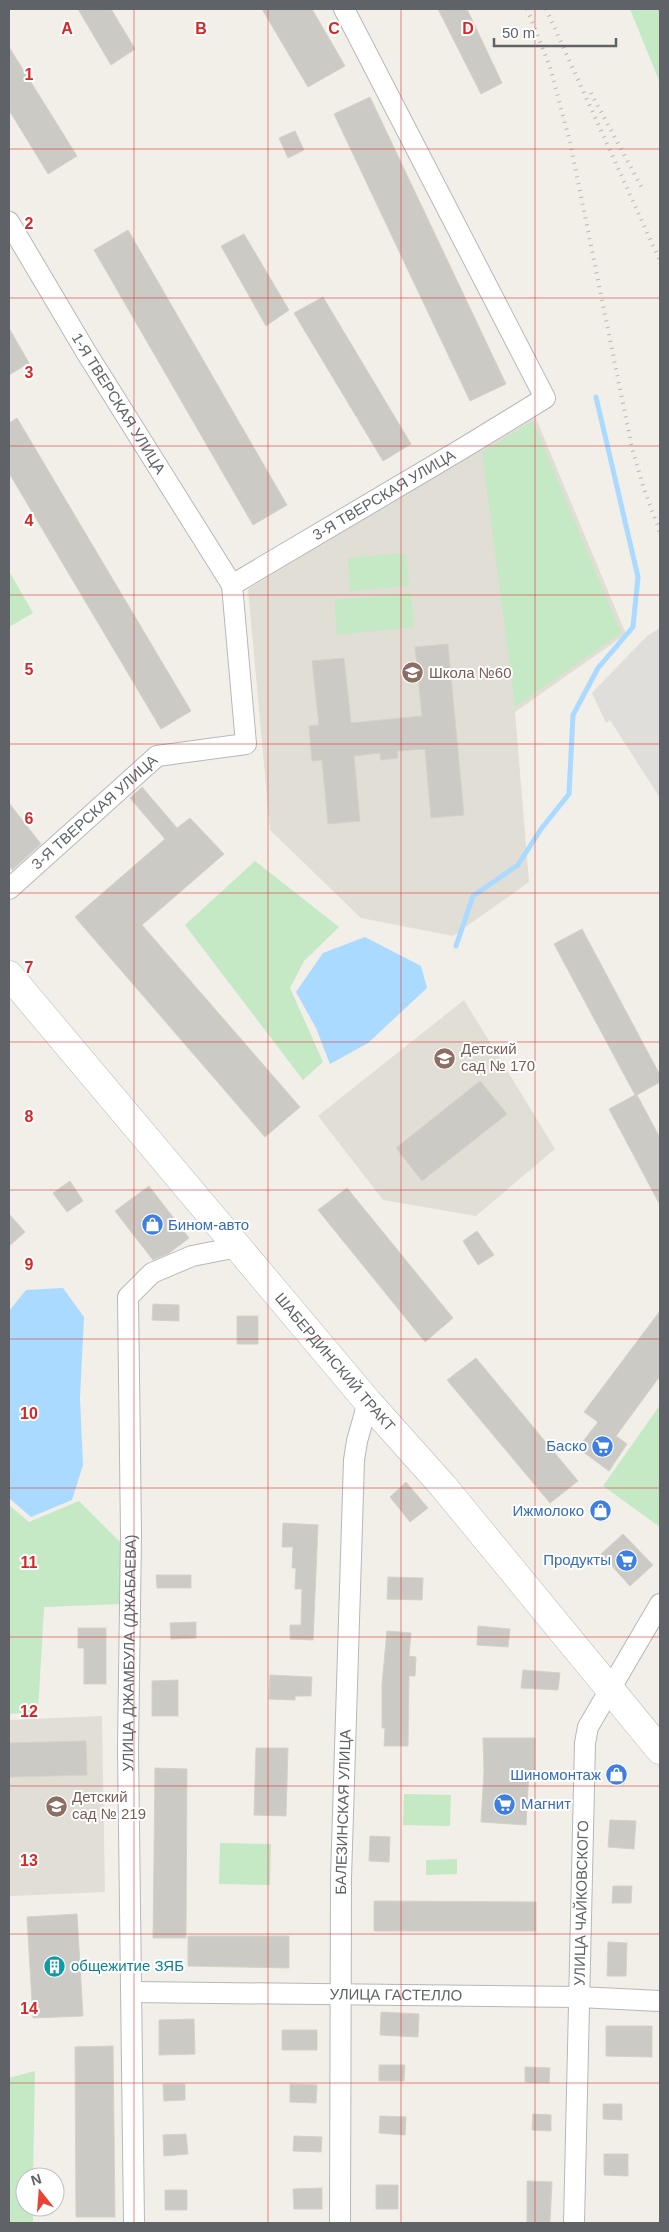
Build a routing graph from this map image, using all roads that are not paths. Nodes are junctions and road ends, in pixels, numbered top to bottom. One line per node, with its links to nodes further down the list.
1 (344, 9): 3 (street, 3-Я ТВЕРСКАЯ УЛИЦА)
2 (9, 222): 3 (street, 1-Я ТВЕРСКАЯ УЛИЦА)
3 (232, 585): 4 (street, 3-Я ТВЕРСКАЯ УЛИЦА)
4 (9, 889)
5 (9, 975): 6 (main road, ШАБЕРДИНСКИЙ ТРАКТ)
6 (238, 1247): 7 (main road, ШАБЕРДИНСКИЙ ТРАКТ); 11 (street, УЛИЦА ДЖАМБУЛА (ДЖАБАЕВА))
7 (368, 1402): 9 (main road, ШАБЕРДИНСКИЙ ТРАКТ); 12 (street, БАЛЕЗИНСКАЯ УЛИЦА)
8 (660, 1604): 9 (street, УЛИЦА ЧАЙКОВСКОГО)
9 (611, 1690): 10 (main road, ШАБЕРДИНСКИЙ ТРАКТ); 13 (street, УЛИЦА ЧАЙКОВСКОГО)
10 (660, 1750)
11 (132, 1992): 12 (street, УЛИЦА ГАСТЕЛЛО); 15 (street, УЛИЦА ДЖАМБУЛА (ДЖАБАЕВА))
12 (341, 1993): 13 (street, УЛИЦА ГАСТЕЛЛО); 16 (street, БАЛЕЗИНСКАЯ УЛИЦА)
13 (579, 1997): 14 (street, УЛИЦА ГАСТЕЛЛО); 17 (street, УЛИЦА ЧАЙКОВСКОГО)
14 (660, 2001)
15 (134, 2223)
16 (340, 2223)
17 (574, 2223)

